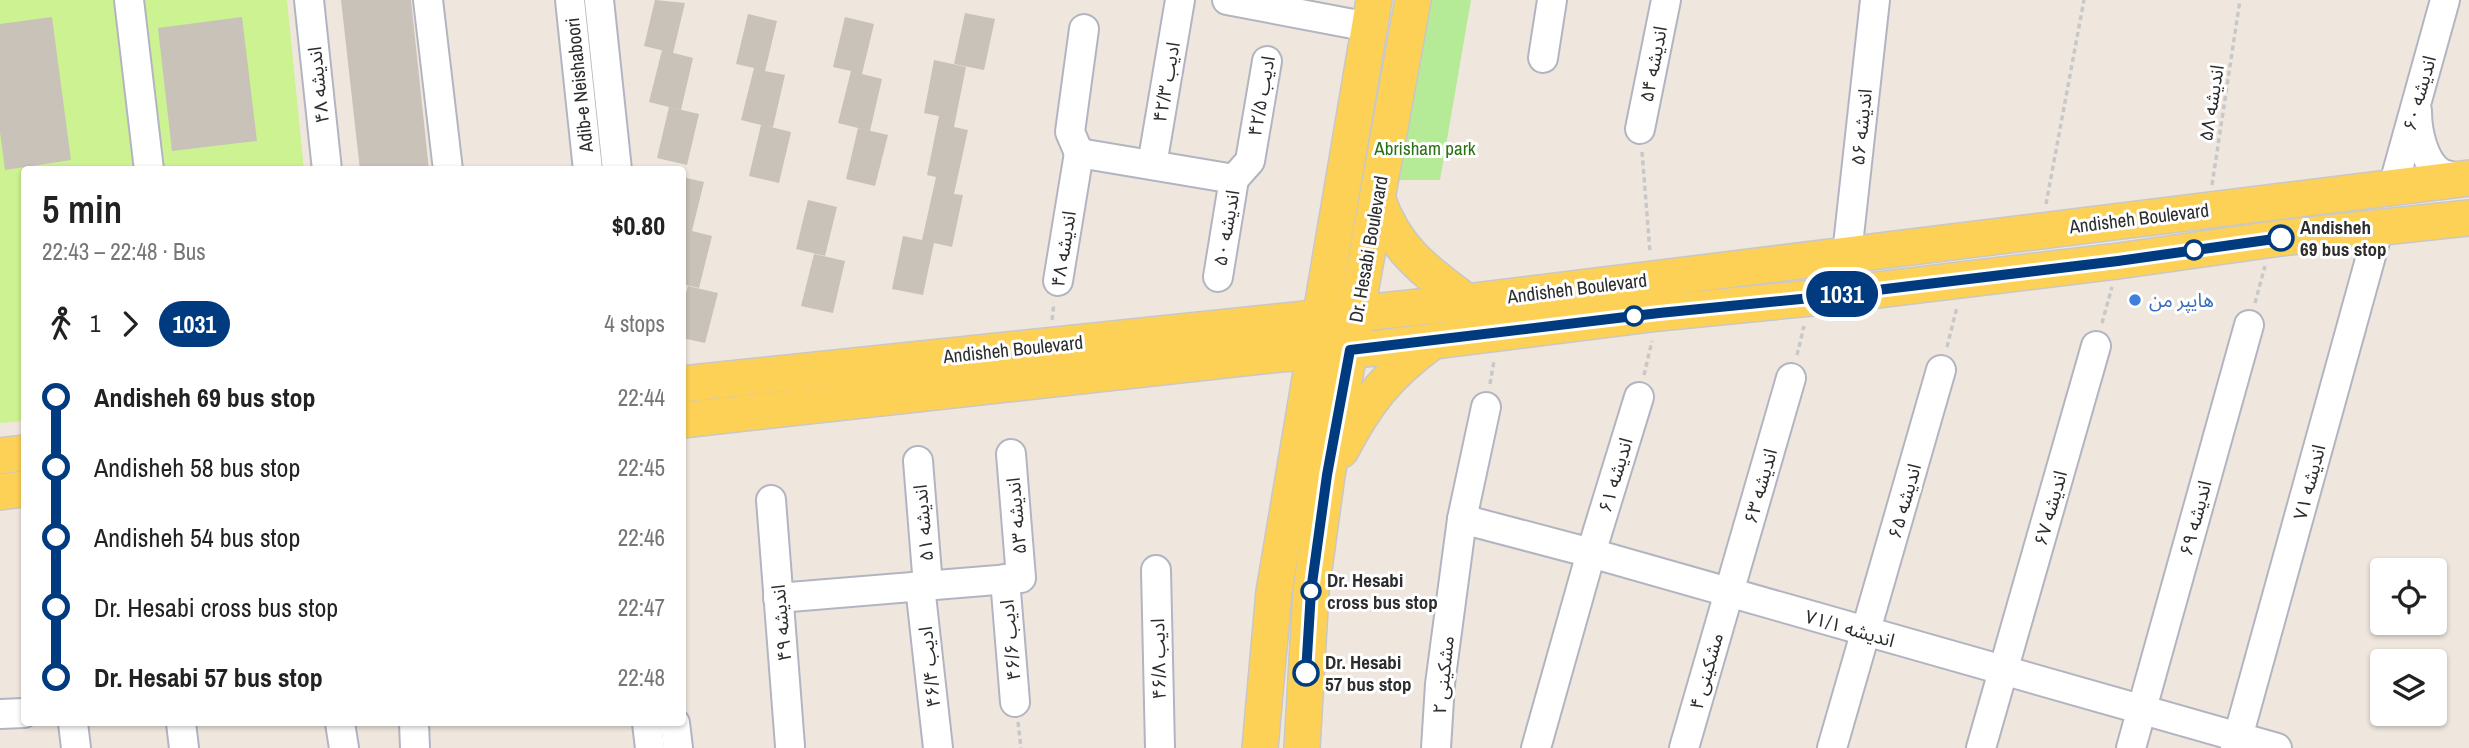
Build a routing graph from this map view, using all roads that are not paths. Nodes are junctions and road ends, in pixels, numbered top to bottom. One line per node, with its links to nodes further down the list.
1 (129, 0): 21 (street)
2 (309, 0): 22 (street, اندیشه ۴۸)
3 (428, 0): 23 (street)
4 (570, 0): 24 (street, Adib-e Neishaboori)
5 (599, 0): 25 (street, Adib-e Neishaboori)
6 (1180, 0): 20 (street, ادیب ۴۲/۳)
7 (1227, 0): 13 (street)
8 (1413, 0): 29 (main road, Dr. Hesabi Boulevard)
9 (1552, 0): 15 (street)
10 (1665, 0): 18 (street, اندیشه ۵۴)
11 (1875, 0): 32 (street, اندیشه ۵۶)
12 (2445, 0): 17 (street, اندیشه ۶۰)
13 (1372, 13): 37 (main road, Dr. Hesabi Boulevard)
14 (1084, 29): 19 (street)
15 (1543, 58)
16 (1267, 61): 26 (street, ادیب ۴۲/۵)
17 (2417, 100): 27 (street); 28 (street, اندیشه ۶۰)
18 (1640, 129)
19 (1079, 153): 20 (street); 34 (street, اندیشه ۴۸)
20 (1152, 165): 26 (street)
21 (149, 166)
22 (327, 166)
23 (447, 166)
24 (588, 166)
25 (617, 166)
26 (1234, 179): 33 (street, اندیشه ۵۰)
27 (2466, 179): 28 (main road, Andisheh Boulevard)
28 (2393, 187): 32 (main road, Andisheh Boulevard)
29 (1377, 198): 35 (main road); 36 (main road, Dr. Hesabi Boulevard)
30 (2469, 218): 31 (main road, Andisheh Boulevard)
31 (2379, 227): 39 (main road, Andisheh Boulevard); 76 (street, اندیشه ۷۱)
32 (1847, 254): 35 (main road, Andisheh Boulevard)
33 (1218, 277)
34 (1058, 281)
35 (1467, 302): 36 (main road, Andisheh Boulevard)
36 (1356, 313): 37 (main road, Andisheh Boulevard); 41 (main road, Dr. Hesabi Boulevard)
37 (1320, 318): 42 (main road, Dr. Hesabi Boulevard); 45 (main road, Andisheh Boulevard)
38 (2249, 325): 67 (street, اندیشه ۶۹)
39 (1433, 342): 41 (main road, Andisheh Boulevard); 53 (main road)
40 (2096, 345): 65 (street, اندیشه ۶۷)
41 (1350, 350): 42 (main road, Andisheh Boulevard); 53 (main road, Dr. Hesabi Boulevard)
42 (1314, 352): 48 (main road, Andisheh Boulevard); 86 (main road, Dr. Hesabi Boulevard)
43 (1941, 370): 64 (street, اندیشه ۶۵)
44 (1791, 378): 62 (street, اندیشه ۶۳)
45 (686, 384)
46 (1639, 397): 58 (street, اندیشه ۶۱)
47 (1486, 407): 57 (street, مشکینی ۲)
48 (686, 420)
49 (21, 453): 51 (main road)
50 (1011, 454): 60 (street, اندیشه ۵۳)
51 (0, 456)
52 (918, 461): 61 (street, اندیشه ۵۱)
53 (1327, 475): 87 (main road, Dr. Hesabi Boulevard)
54 (21, 489): 55 (main road)
55 (0, 492)
56 (771, 500): 63 (street, اندیشه ۴۹)
57 (1462, 519): 58 (street, اندیشه ۷۱/۱); 88 (street, مشکینی ۲)
58 (1591, 553): 62 (street, اندیشه ۷۱/۱); 89 (street)
59 (1156, 570): 85 (street, ادیب ۴۶/۸)
60 (1013, 578): 61 (street); 66 (street, ادیب ۴۶/۶)
61 (924, 586): 63 (street); 84 (street, ادیب ۴۶/۴)
62 (1728, 593): 64 (street, اندیشه ۷۱/۱); 90 (street, مشکینی ۴)
63 (778, 598): 77 (street, اندیشه ۴۹)
64 (1867, 632): 65 (street, اندیشه ۷۱/۱); 91 (street, اندیشه ۶۵)
65 (2003, 671): 67 (street, اندیشه ۷۱/۱); 92 (street, اندیشه ۶۷)
66 (1015, 702)
67 (2142, 710): 76 (street, اندیشه ۷۱/۱); 93 (street, اندیشه ۶۹)
68 (21, 713): 69 (street)
69 (0, 714)
70 (74, 726): 78 (street)
71 (181, 726): 79 (street)
72 (340, 726): 80 (street)
73 (414, 726): 81 (street)
74 (647, 726): 82 (street)
75 (675, 726): 83 (street)
76 (2237, 742): 94 (street, اندیشه ۷۱/۱)
77 (790, 746)
78 (76, 748)
79 (184, 748)
80 (344, 748)
81 (415, 748)
82 (650, 748)
83 (678, 748)
84 (937, 748)
85 (1160, 748)
86 (1260, 748)
87 (1302, 748)
88 (1436, 748)
89 (1536, 748)
90 (1684, 748)
91 (1832, 748)
92 (1981, 748)
93 (2131, 748)
94 (2277, 748)

